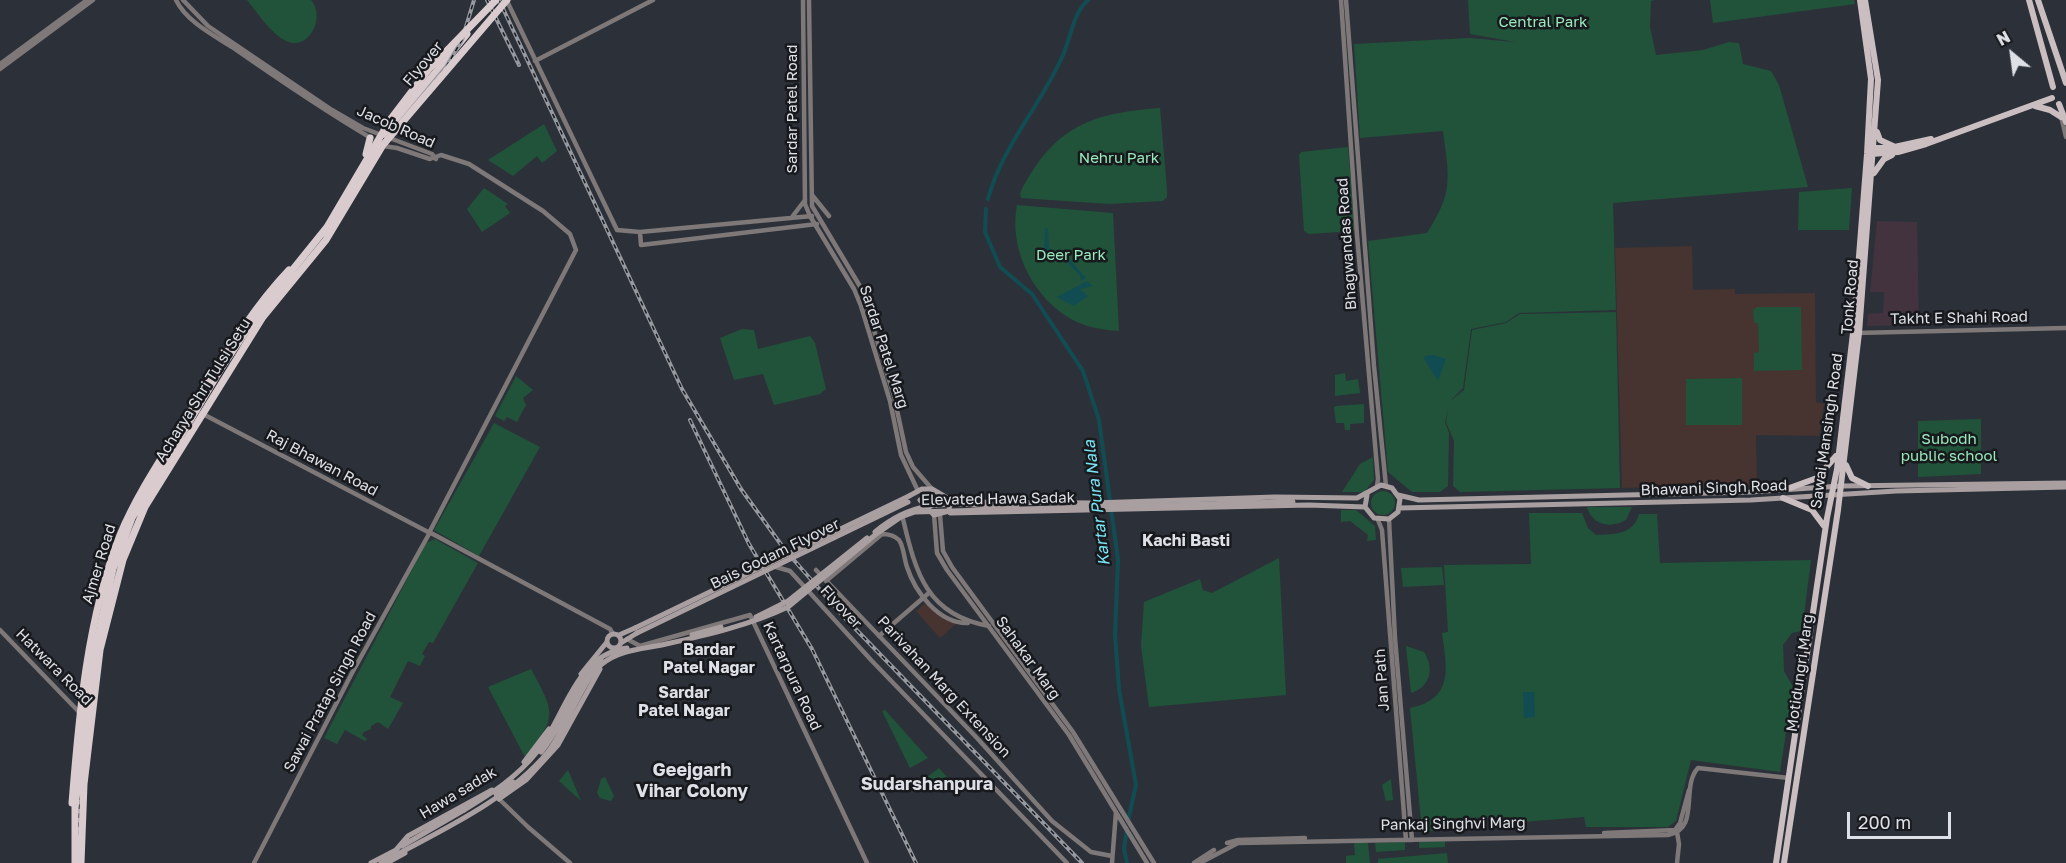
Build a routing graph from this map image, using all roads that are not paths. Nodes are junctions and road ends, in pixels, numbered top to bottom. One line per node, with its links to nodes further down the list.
1 (87, 0): 19 (street)
2 (93, 0): 19 (street)
3 (176, 0): 31 (street, Jacob Road)
4 (183, 0): 29 (street, Jacob Road)
5 (496, 0): 16 (highway, Acharya Shri Tulsi Setu, bridge)
6 (506, 0): 17 (highway, Acharya Shri Tulsi Setu, bridge); 18 (street)
7 (653, 0): 18 (street)
8 (803, 0): 28 (street, Sardar Patel Road)
9 (809, 0): 28 (street, Sardar Patel Road)
10 (1341, 0): 55 (street, Bhagwandas Road)
11 (1346, 0): 56 (street, Bhagwandas Road)
12 (1860, 0): 34 (main road, Sawai Mansingh Road)
13 (1864, 0): 27 (main road)
14 (2029, 0): 21 (main road)
15 (2038, 0): 20 (main road)
16 (486, 12): 23 (highway, Flyover, bridge); 112 (highway, Acharya Shri Tulsi Setu, bridge)
17 (491, 19): 23 (highway, Flyover, bridge); 113 (highway, Acharya Shri Tulsi Setu, bridge)
18 (535, 61): 46 (street)
19 (0, 66)
20 (2066, 83): 21 (main road)
21 (2053, 87): 22 (main road)
22 (2052, 98): 24 (main road); 25 (main road)
23 (412, 102): 29 (highway, Flyover)
24 (2063, 103): 26 (main road)
25 (2034, 106): 26 (main road); 33 (main road)
26 (2063, 117): 30 (street)
27 (1875, 126): 33 (main road); 34 (main road)
28 (807, 130): 38 (street, Sardar Patel Road); 39 (street, Sardar Patel Road)
29 (386, 136): 32 (highway, Ajmer Road); 36 (street, Jacob Road)
30 (2066, 137)
31 (370, 138): 32 (street, Jacob Road); 35 (highway)
32 (380, 145): 35 (highway, Ajmer Road); 36 (street, Jacob Road); 48 (highway, Ajmer Road)
33 (1897, 150): 34 (main road); 37 (main road)
34 (1870, 151): 37 (main road); 50 (main road, Sawai Mansingh Road)
35 (366, 154): 47 (highway, Ajmer Road)
36 (436, 159): 77 (street, Sawai Pratap Singh Road)
37 (1872, 181): 50 (main road, Tonk Road)
38 (811, 193): 40 (street, Sardar Patel Road); 42 (street)
39 (805, 199): 41 (street, Sardar Patel Road); 43 (street)
40 (818, 215): 41 (street); 44 (street, Sardar Patel Road)
41 (810, 216): 43 (street); 45 (street, Sardar Patel Marg)
42 (829, 216)
43 (787, 219): 46 (street)
44 (823, 222): 45 (street); 59 (street, Sardar Patel Marg)
45 (816, 225): 46 (street); 61 (street, Sardar Patel Marg)
46 (640, 232)
47 (286, 273): 48 (highway); 51 (highway, Ajmer Road)
48 (295, 283): 52 (highway, Ajmer Road)
49 (2066, 328): 50 (street, Takht E Shahi Road)
50 (1856, 333): 53 (main road, Sawai Mansingh Road)
51 (193, 408): 52 (street, Raj Bhawan Road); 101 (highway, Ajmer Road)
52 (205, 415): 77 (street, Raj Bhawan Road); 102 (highway, Ajmer Road)
53 (1843, 444): 57 (main road, Sawai Mansingh Road); 58 (main road); 60 (main road)
54 (2066, 485): 58 (main road, Bhawani Singh Road); 62 (main road, Bhawani Singh Road)
55 (1377, 486): 56 (main road); 63 (main road)
56 (1386, 486): 64 (main road)
57 (1837, 486): 58 (main road, Bhawani Singh Road); 60 (main road, Bhawani Singh Road); 62 (main road, Motidungri Marg)
58 (1868, 486)
59 (932, 489): 61 (main road); 67 (main road)
60 (1784, 490): 64 (main road, Bhawani Singh Road)
61 (918, 491): 66 (main road, Bais Godam Flyover); 68 (main road)
62 (1836, 494): 65 (main road, Bhawani Singh Road); 79 (main road, Sawai Mansingh Road); 128 (main road, Motidungri Marg)
63 (1367, 495): 69 (main road, bridge); 71 (main road)
64 (1398, 495): 72 (main road)
65 (1783, 498): 72 (main road, Bhawani Singh Road); 79 (main road)
66 (908, 499): 68 (main road, Bais Godam Flyover); 82 (main road, Bais Godam Flyover, bridge); 92 (main road, Bais Godam Flyover, bridge)
67 (949, 499): 69 (main road); 73 (main road)
68 (920, 500): 73 (main road)
69 (1093, 503): 110 (main road, Elevated Hawa Sadak, bridge)
70 (1308, 505): 71 (main road); 73 (main road); 98 (main road, Elevated Hawa Sadak, bridge)
71 (1365, 507): 76 (main road)
72 (1399, 508): 75 (main road)
73 (937, 514): 74 (street); 90 (street, Sahakar Marg); 105 (street, Sahakar Marg)
74 (903, 519): 78 (street); 80 (street)
75 (1389, 519): 76 (main road); 108 (street, Jan Path)
76 (1378, 520): 108 (street, Jan Path)
77 (429, 533): 93 (street, Raj Bhawan Road); 114 (street, Sawai Pratap Singh Road)
78 (882, 534): 81 (street); 86 (street)
79 (1825, 536): 103 (main road, Sawai Mansingh Road)
80 (907, 537): 81 (street); 87 (street)
81 (899, 540): 88 (street)
82 (789, 560): 83 (main road, Bais Godam Flyover, bridge); 85 (street)
83 (776, 567): 85 (street); 92 (main road, Bais Godam Flyover, bridge)
84 (816, 570): 86 (street, Parivahan Marg Extension)
85 (790, 571): 120 (street, Flyover)
86 (826, 581): 94 (street, Parivahan Marg Extension)
87 (930, 592): 88 (street); 89 (street)
88 (924, 597): 89 (street); 94 (street)
89 (970, 623): 90 (street)
90 (989, 626): 106 (street, Sahakar Marg)
91 (0, 630): 101 (street, Hatwara Road)
92 (636, 630): 93 (main road, Bais Godam Flyover); 95 (main road, Bais Godam Flyover)
93 (614, 633): 96 (main road, Hawa sadak); 97 (main road)
94 (879, 636): 111 (street, Parivahan Marg Extension)
95 (630, 641): 97 (main road, Bais Godam Flyover); 119 (street, Kartarpura Road)
96 (607, 642): 97 (main road); 99 (main road, Hawa sadak)
97 (619, 646): 100 (main road, Hawa sadak)
98 (625, 652): 104 (main road, bridge); 116 (main road, Elevated Hawa Sadak, bridge)
99 (570, 693): 100 (main road); 104 (main road, Hawa sadak)
100 (583, 699): 104 (main road, Hawa sadak)
101 (82, 715): 102 (street, Hatwara Road); 112 (highway, Ajmer Road)
102 (93, 719): 113 (highway, Ajmer Road)
103 (1789, 778): 107 (street); 127 (main road, Sawai Mansingh Road)
104 (496, 794): 110 (main road, Hawa sadak); 117 (main road, Hawa sadak); 118 (street)
105 (1121, 809): 106 (street); 123 (street, Sahakar Marg)
106 (1116, 812): 111 (street); 122 (street, Sahakar Marg)
107 (1676, 831): 108 (street, Pankaj Singhvi Marg); 126 (street)
108 (1409, 838): 109 (street, Pankaj Singhvi Marg)
109 (1339, 840): 124 (street, Pankaj Singhvi Marg); 125 (street, Pankaj Singhvi Marg)
110 (396, 849): 115 (main road, Hawa sadak)
111 (1112, 856): 121 (street)
112 (74, 863)
113 (82, 863)
114 (254, 863)
115 (371, 863)
116 (381, 863)
117 (387, 863)
118 (570, 863)
119 (867, 863)
120 (1067, 863)
121 (1112, 863)
122 (1148, 863)
123 (1154, 863)
124 (1194, 863)
125 (1200, 863)
126 (1677, 863)
127 (1776, 863)
128 (1784, 863)

